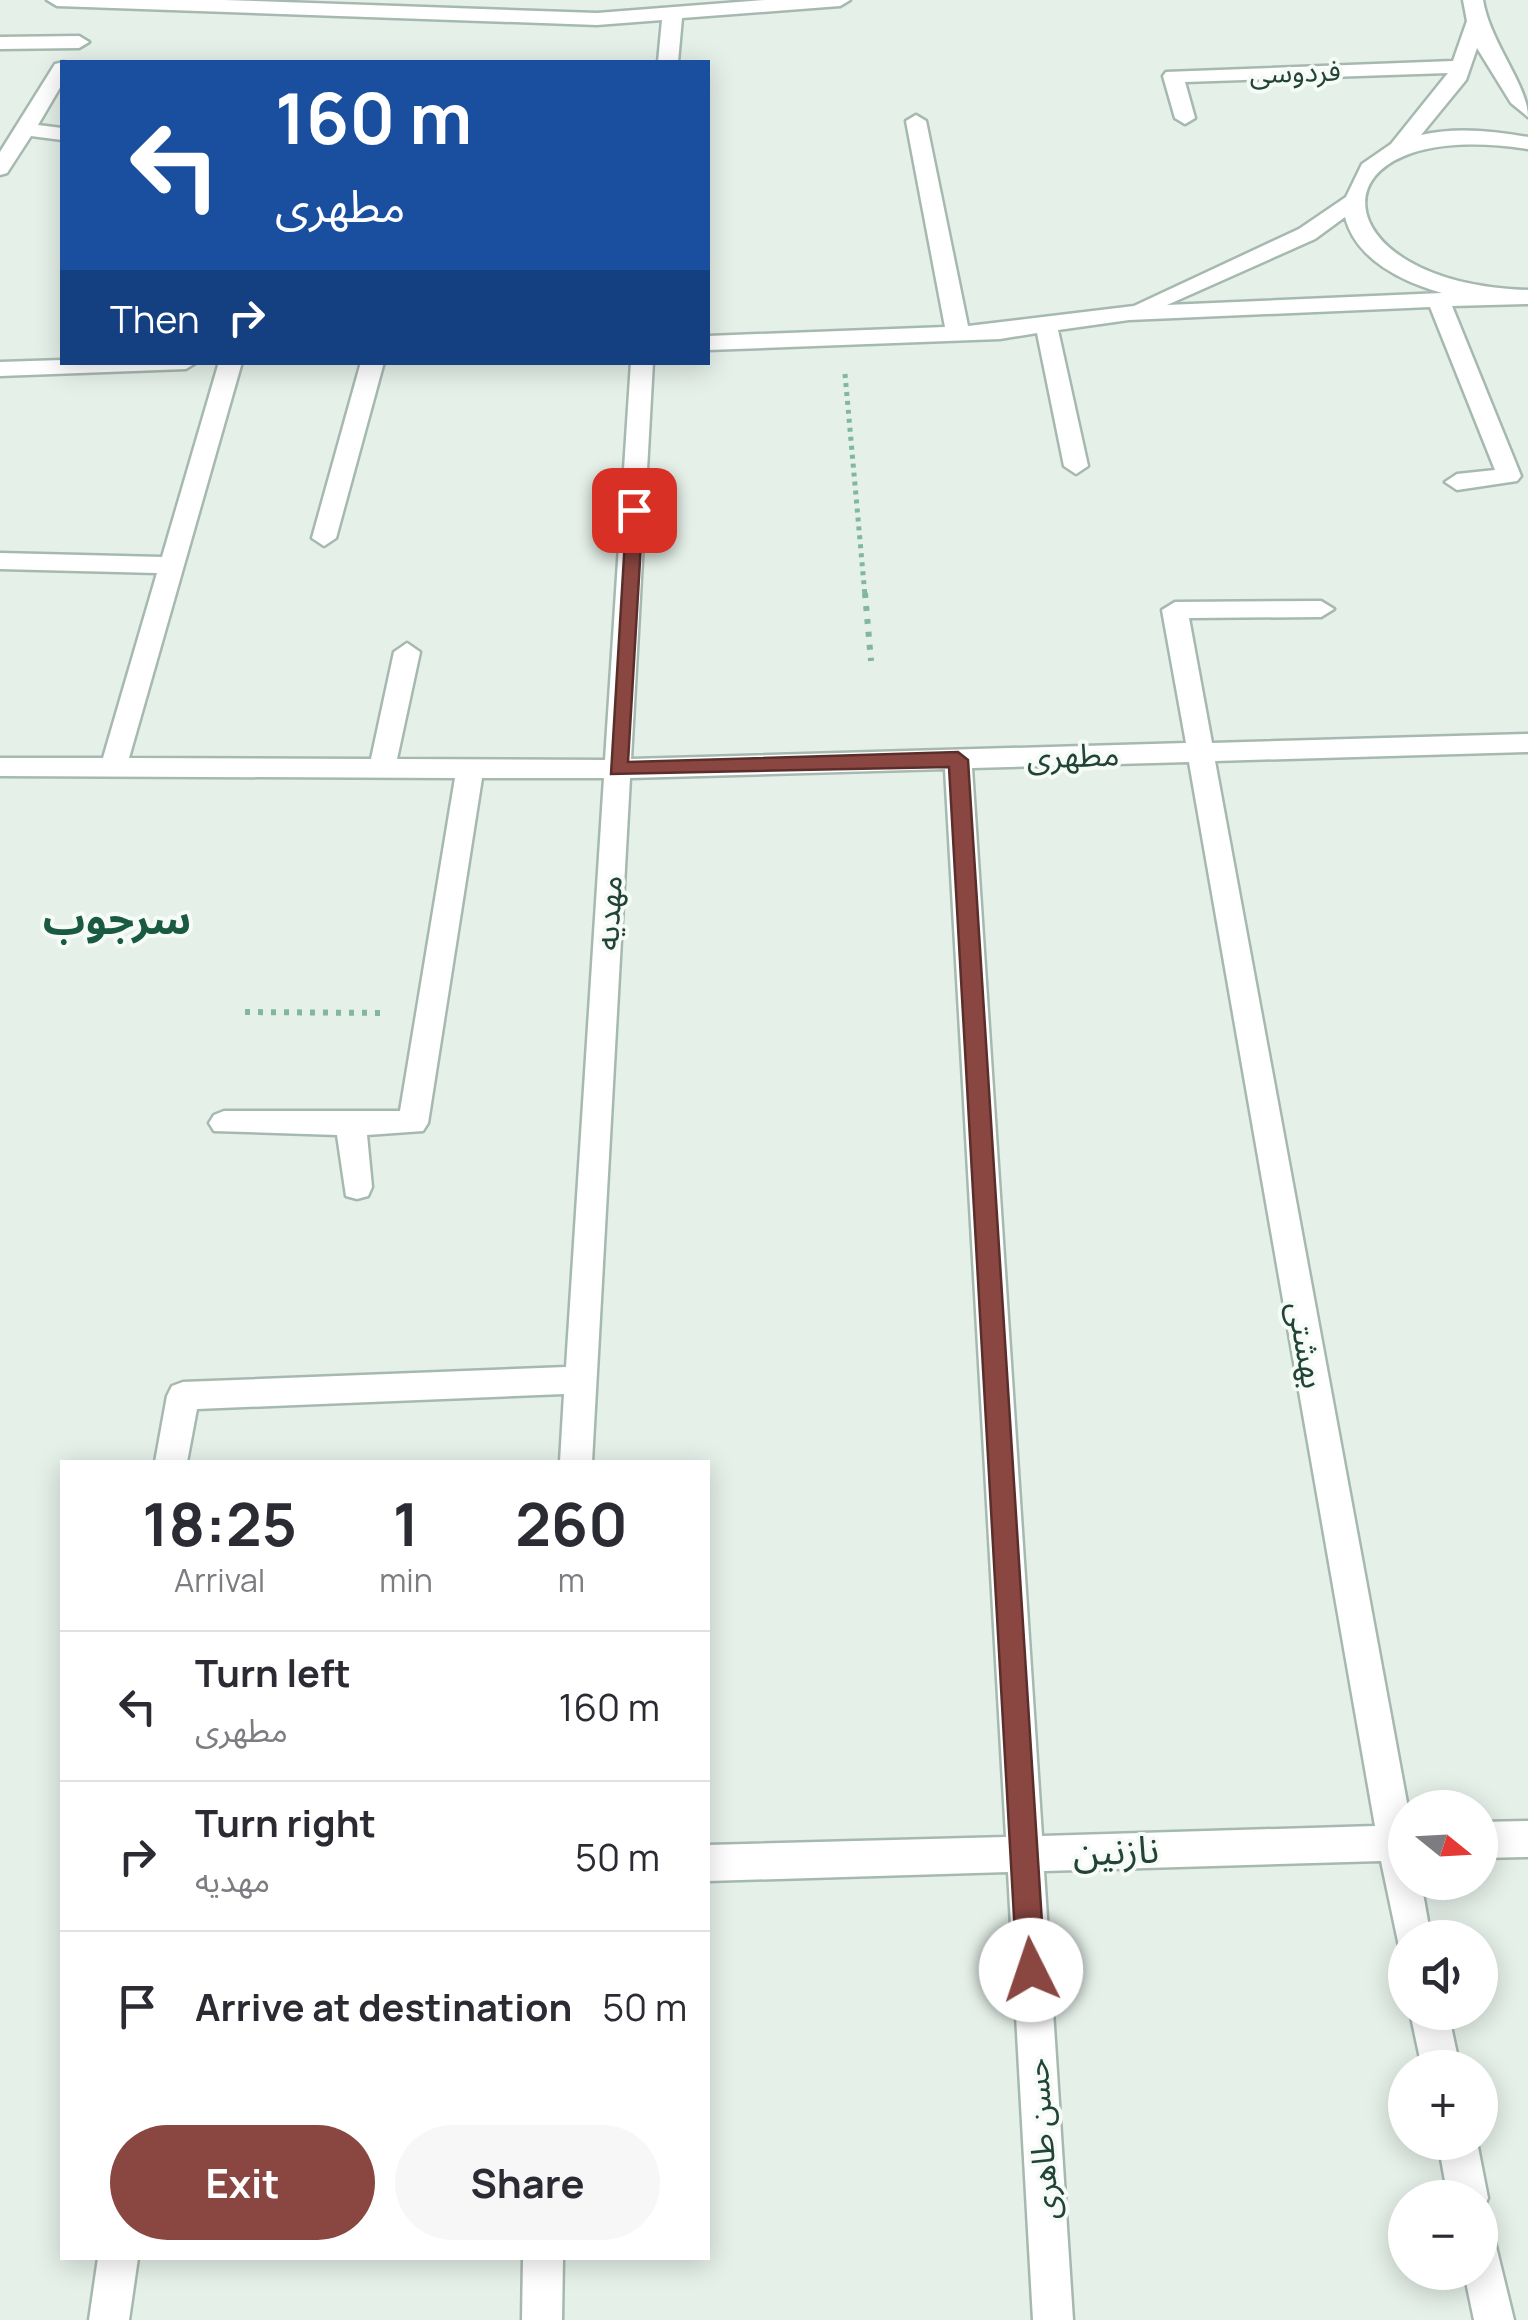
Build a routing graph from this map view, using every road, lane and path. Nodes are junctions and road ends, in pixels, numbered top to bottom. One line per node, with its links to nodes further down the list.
1 (57, 0): 4 (street)
2 (840, 0): 6 (street)
3 (1474, 0): 7 (street)
4 (104, 2): 5 (street); 9 (street)
5 (535, 8): 6 (street)
6 (673, 12): 11 (street)
7 (1476, 22): 12 (street); 14 (street)
8 (0, 42): 9 (street)
9 (79, 42): 10 (street)
10 (67, 60)
11 (668, 60)
12 (1460, 66): 15 (street, فردوسی); 20 (street)
13 (60, 71): 17 (street)
14 (1528, 112)
15 (1186, 118)
16 (916, 121): 28 (street)
17 (24, 129): 18 (street); 21 (street)
18 (60, 134)
19 (1528, 142): 20 (street)
20 (1396, 151): 22 (street)
21 (0, 169)
22 (1354, 201): 23 (street); 26 (street)
23 (1496, 297): 24 (street); 25 (street)
24 (1528, 298)
25 (1440, 300): 26 (street); 37 (street)
26 (1129, 313): 27 (street)
27 (1046, 325): 28 (street); 36 (street)
28 (958, 334): 29 (street)
29 (842, 338): 30 (street); 43 (path)
30 (710, 343)
31 (89, 365): 35 (street)
32 (230, 365): 40 (street)
33 (373, 365): 38 (street)
34 (642, 365): 51 (street, مهدیه)
35 (0, 369)
36 (1076, 466)
37 (1457, 482)
38 (324, 538)
39 (0, 561): 40 (street)
40 (172, 565): 48 (street)
41 (1320, 608): 45 (street, بهشتی)
42 (408, 652): 49 (street)
43 (871, 661)
44 (1528, 743): 45 (street, مطهری)
45 (1202, 752): 46 (street, مطهری); 60 (street, بهشتی)
46 (958, 760): 51 (street, مطهری); 64 (street, حسن طاهری)
47 (0, 767): 48 (street, مطهری)
48 (113, 768): 49 (street, مطهری)
49 (382, 768): 50 (street, مطهری)
50 (470, 769): 51 (street, مطهری); 53 (street)
51 (618, 769): 57 (street, مهدیه)
52 (244, 1012): 53 (path)
53 (430, 1014): 54 (street)
54 (351, 1122): 55 (street); 56 (street)
55 (224, 1123)
56 (356, 1187)
57 (581, 1380): 58 (street); 59 (street, مهدیه)
58 (172, 1460)
59 (576, 1460)
60 (1389, 1790)
61 (1528, 1839): 62 (street)
62 (1498, 1840)
63 (1388, 1843): 64 (street, نازنین)
64 (1024, 1854): 65 (street, نازنین); 71 (street, حسن طاهری)
65 (710, 1863)
66 (118, 2260): 69 (street)
67 (543, 2260): 70 (street)
68 (1488, 2290): 72 (street)
69 (109, 2320)
70 (542, 2320)
71 (1054, 2320)
72 (1494, 2320)

